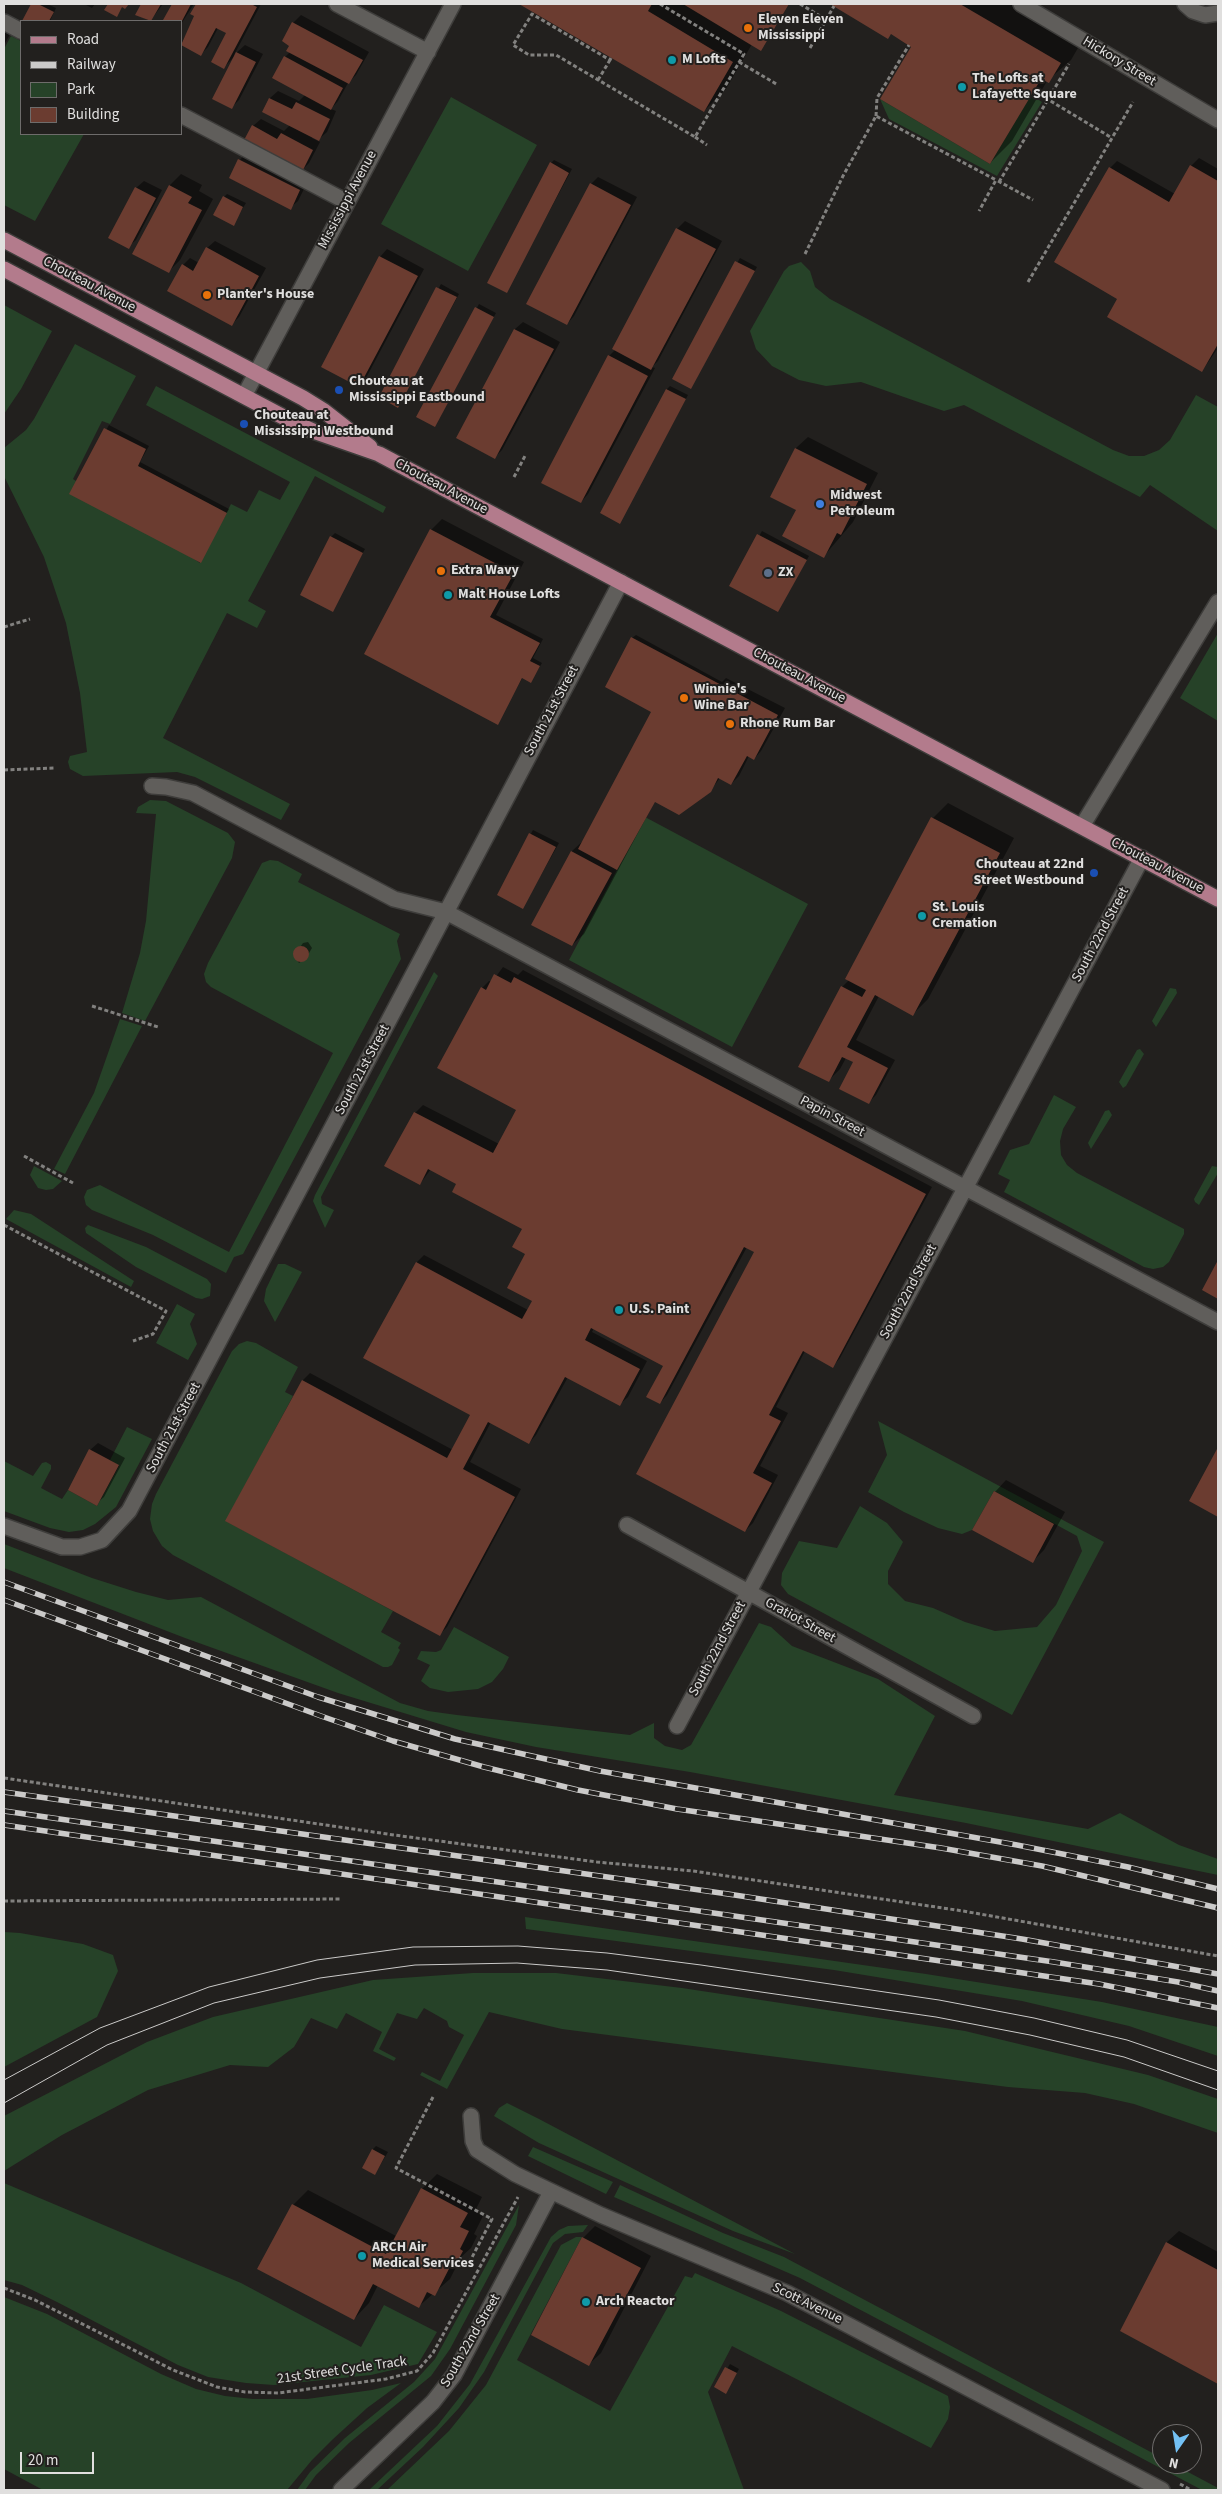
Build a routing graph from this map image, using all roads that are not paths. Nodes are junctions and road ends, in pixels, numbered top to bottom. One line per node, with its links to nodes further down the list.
1 (337, 4): 8 (street)
2 (453, 4): 8 (street, Mississippi Avenue)
3 (1021, 4): 10 (street, Hickory Street)
4 (1185, 4): 5 (street)
5 (1218, 13)
6 (4, 22): 7 (street)
7 (20, 30)
8 (428, 52): 11 (street, Mississippi Avenue)
9 (182, 116): 11 (street)
10 (1218, 120)
11 (347, 202): 14 (street, Mississippi Avenue)
12 (4, 240): 14 (main road, Chouteau Avenue)
13 (4, 269): 15 (main road, Chouteau Avenue)
14 (256, 373): 15 (street, Mississippi Avenue); 16 (main road, Chouteau Avenue)
15 (244, 396): 16 (main road, Chouteau Avenue)
16 (380, 454): 17 (main road, Chouteau Avenue)
17 (621, 582): 20 (main road, Chouteau Avenue); 23 (street, South 21st Street)
18 (1218, 602): 20 (street)
19 (152, 786): 23 (street, Papin Street)
20 (1082, 826): 21 (main road, Chouteau Avenue)
21 (1142, 858): 22 (main road, Chouteau Avenue); 24 (street, South 22nd Street)
22 (1218, 899)
23 (446, 912): 24 (street, Papin Street); 27 (street, South 21st Street)
24 (965, 1188): 25 (street, Papin Street); 28 (street, South 22nd Street)
25 (1218, 1322)
26 (627, 1525): 28 (street, Gratiot Street)
27 (4, 1526)
28 (748, 1592): 29 (street, Gratiot Street); 30 (street, South 22nd Street)
29 (973, 1716)
30 (677, 1726)
31 (470, 2116): 32 (street, Scott Avenue)
32 (552, 2192): 33 (street, South 22nd Street); 34 (street, Scott Avenue)
33 (341, 2490)
34 (1162, 2490)

